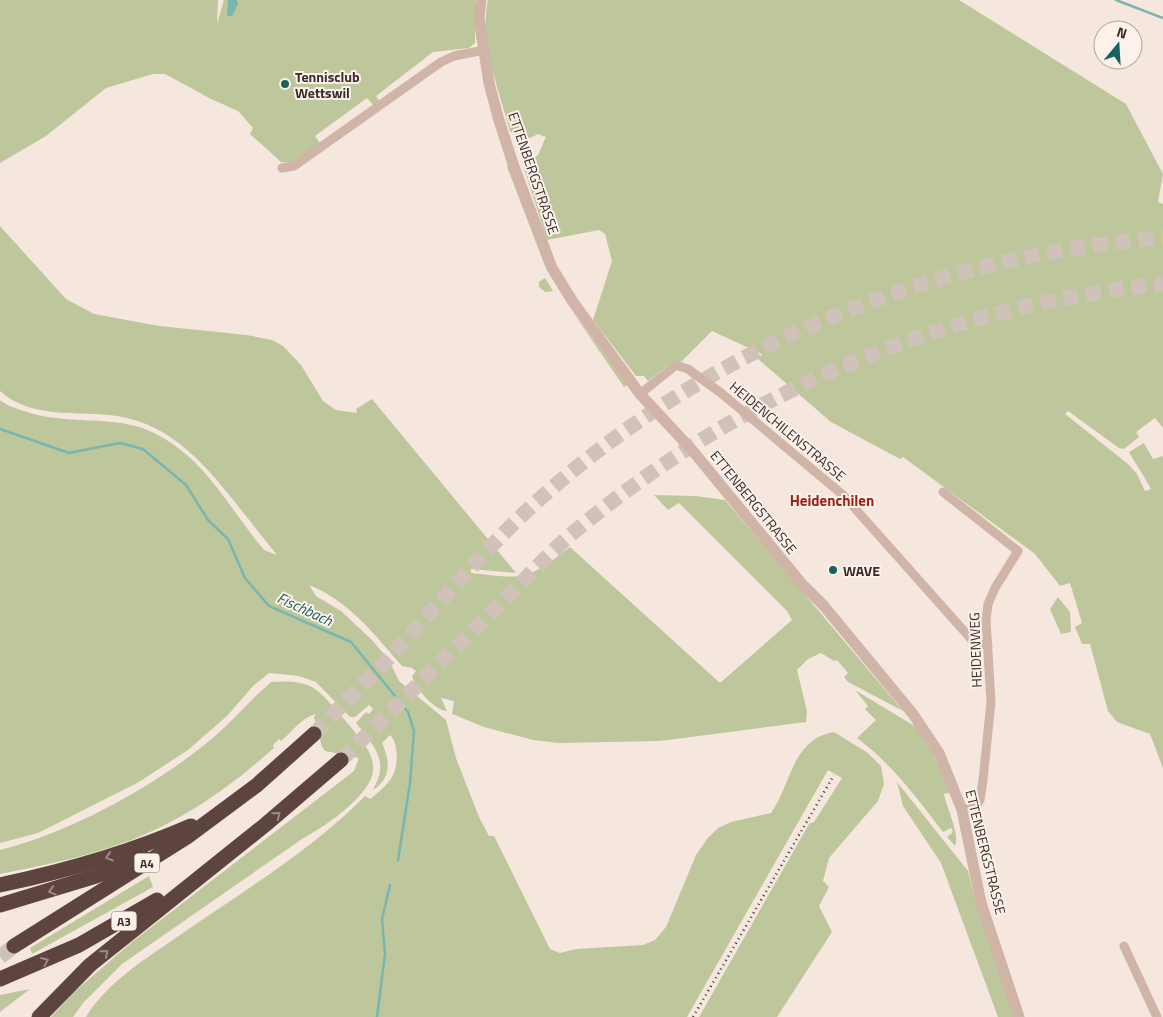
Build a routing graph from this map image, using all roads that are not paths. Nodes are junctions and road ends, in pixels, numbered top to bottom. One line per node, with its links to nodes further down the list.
1 (481, 0): 2 (street, ETTENBERGSTRASSE)
2 (484, 50): 3 (street); 4 (street, ETTENBERGSTRASSE)
3 (282, 168)
4 (640, 394): 6 (street, HEIDENCHILENSTRASSE); 9 (street, ETTENBERGSTRASSE)
5 (943, 492): 6 (street, HEIDENWEG)
6 (988, 644): 9 (street, HEIDENWEG)
7 (314, 734): 10 (highway)
8 (341, 760): 12 (highway, A3, one-way to 8)
9 (962, 810): 19 (street, ETTENBERGSTRASSE)
10 (221, 812): 11 (highway); 13 (highway, one-way to 13)
11 (187, 837): 14 (highway, one-way to 14); 15 (highway, A4)
12 (239, 845): 17 (highway, A3, one-way to 12); 18 (highway, A3, one-way to 12)
13 (0, 886)
14 (0, 905)
15 (14, 946)
16 (1124, 946): 20 (street)
17 (0, 979)
18 (39, 1017)
19 (1019, 1017)
20 (1157, 1017)

